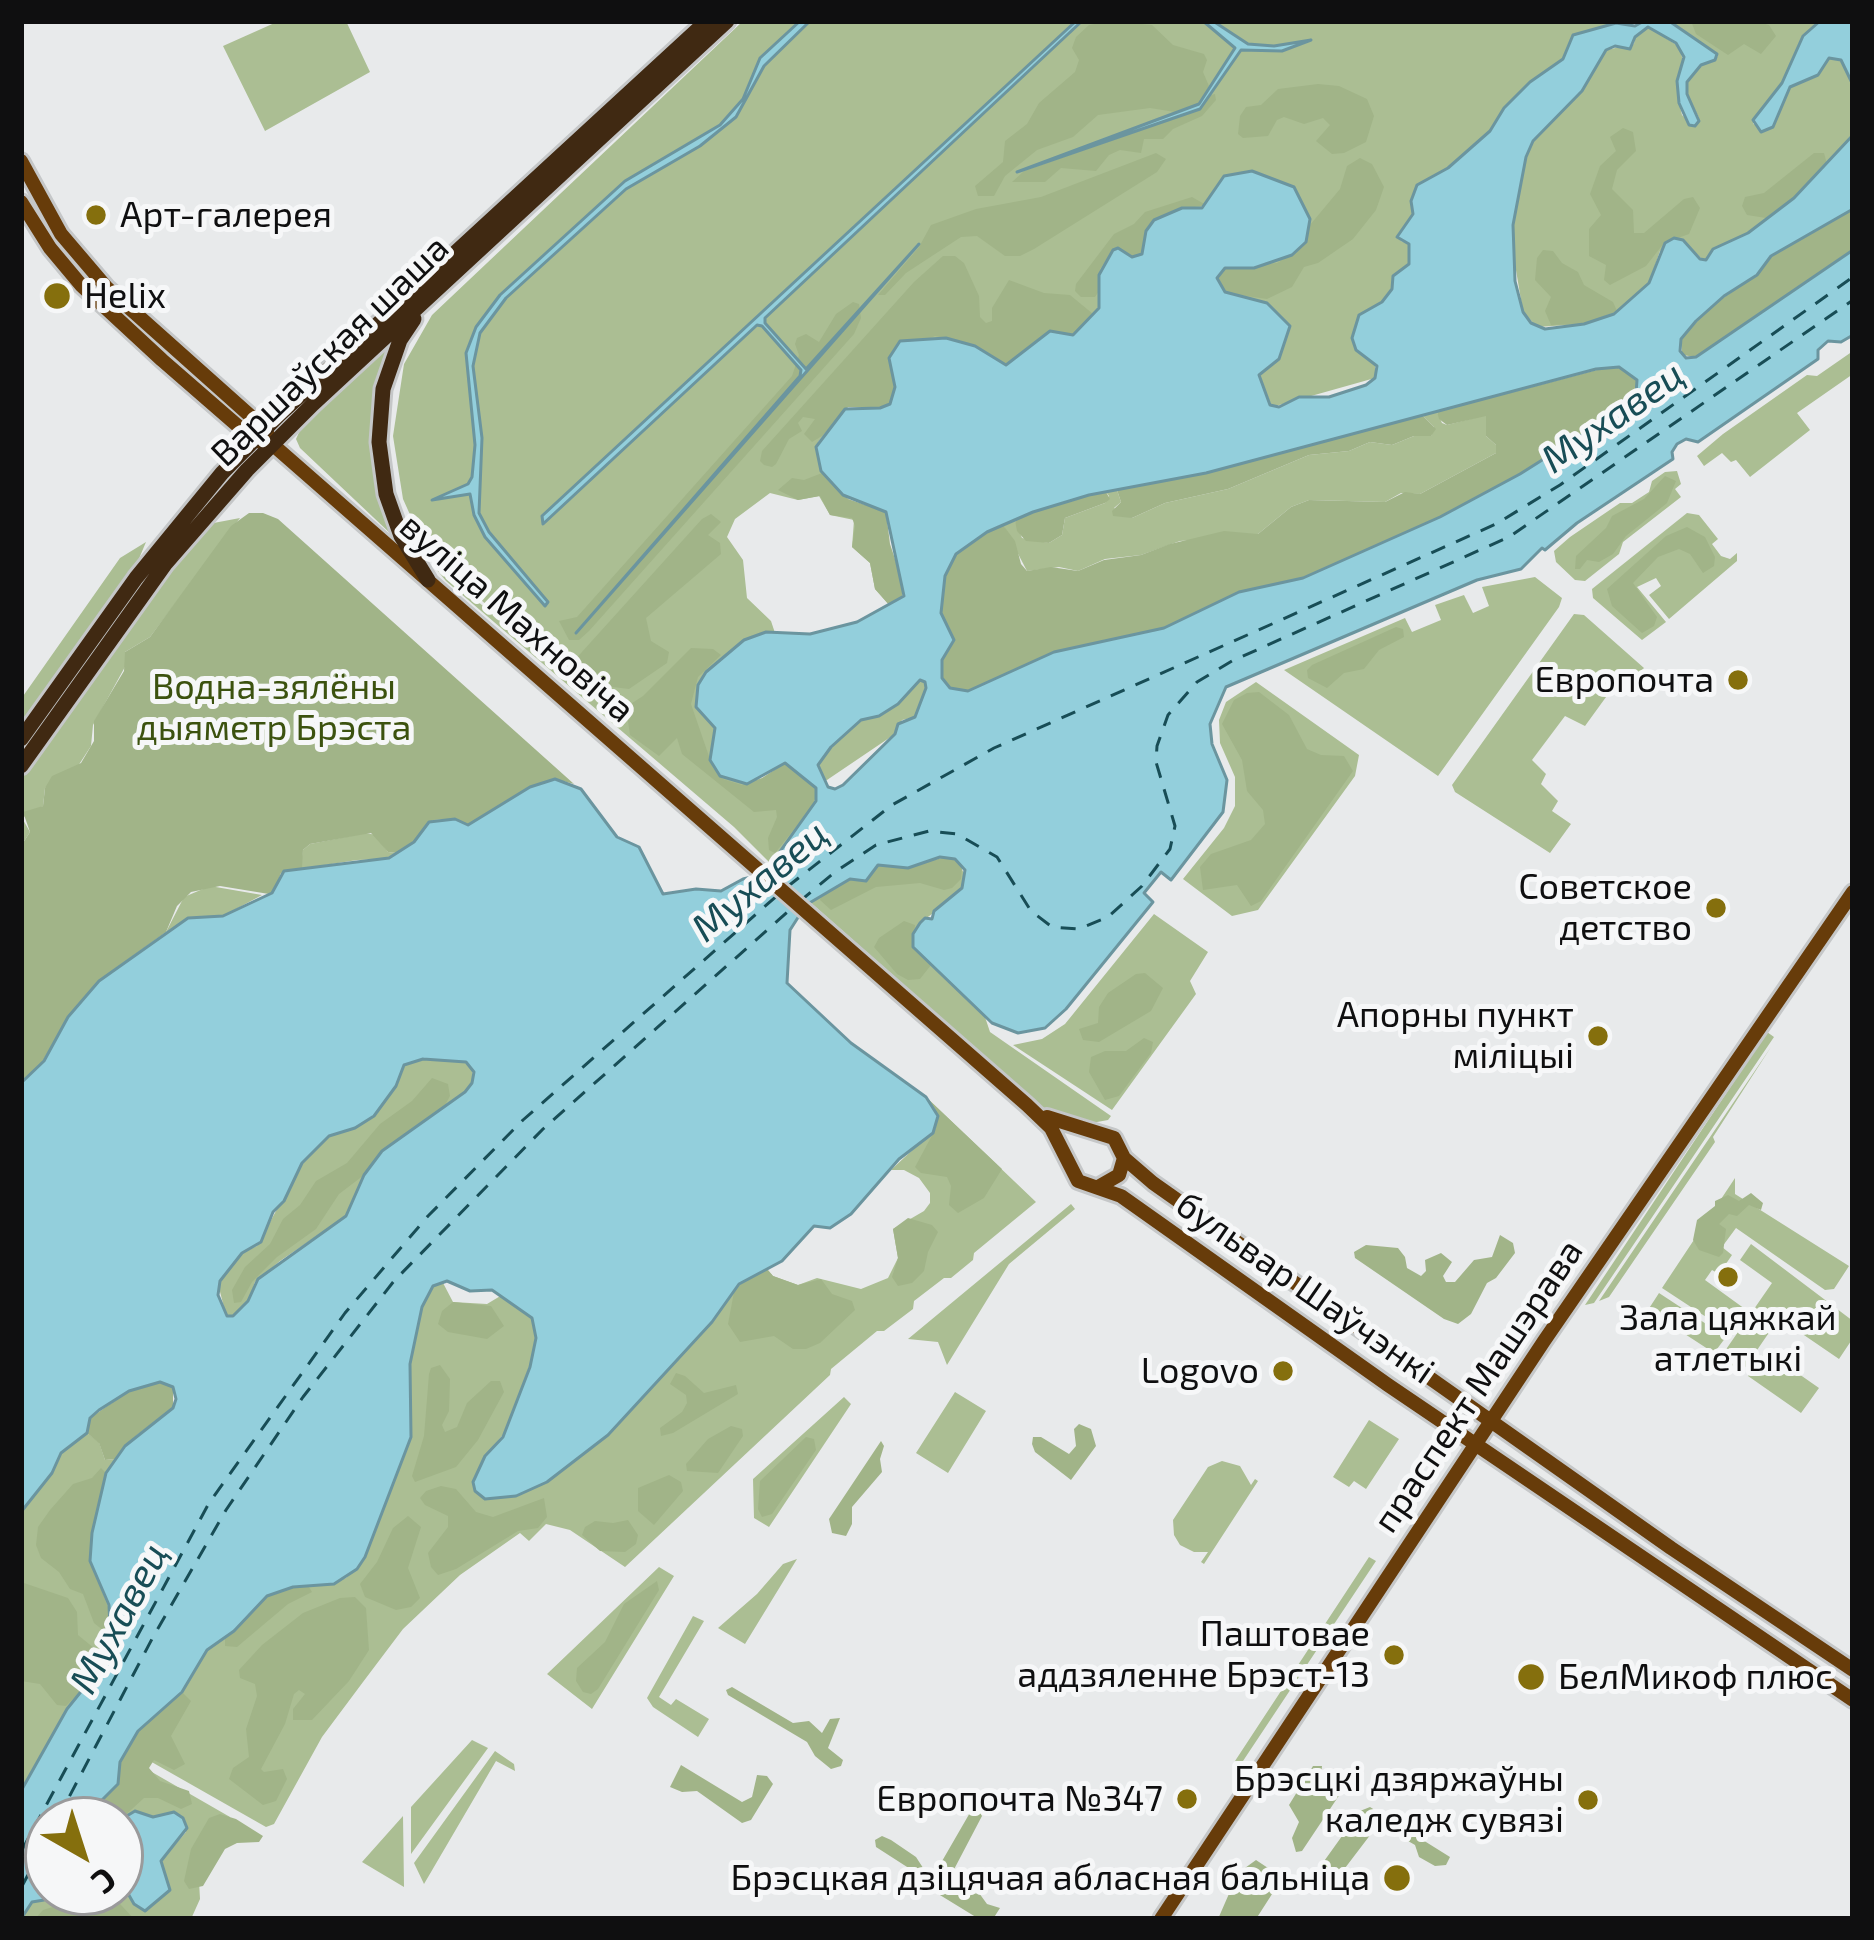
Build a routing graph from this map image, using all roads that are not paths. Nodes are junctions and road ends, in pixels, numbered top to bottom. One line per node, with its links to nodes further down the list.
1 (707, 21): 5 (highway, Варшаўская шаша)
2 (727, 21): 5 (highway, Варшаўская шаша)
3 (21, 161): 6 (main road, вуліца Махновіча)
4 (21, 202): 6 (main road, вуліца Махновіча)
5 (451, 267): 6 (highway, Варшаўская шаша); 7 (highway)
6 (264, 438): 7 (main road, вуліца Махновіча); 8 (highway, Варшаўская шаша)
7 (428, 580): 11 (main road, вуліца Махновіча)
8 (60, 697): 9 (highway, Варшаўская шаша); 10 (highway, Варшаўская шаша)
9 (21, 739)
10 (21, 766)
11 (723, 835): 13 (main road, бульвар Шаўчэнкі)
12 (1853, 892): 18 (main road, праспект Машэрава)
13 (1027, 1105): 14 (main road, бульвар Шаўчэнкі); 16 (main road, бульвар Шаўчэнкі)
14 (1091, 1132): 15 (main road, бульвар Шаўчэнкі); 16 (main road)
15 (1124, 1158): 17 (main road); 18 (main road, бульвар Шаўчэнкі)
16 (1068, 1162): 17 (main road, бульвар Шаўчэнкі)
17 (1097, 1188): 19 (main road, бульвар Шаўчэнкі)
18 (1491, 1419): 19 (main road, праспект Машэрава); 20 (main road, бульвар Шаўчэнкі)
19 (1475, 1443): 22 (main road, бульвар Шаўчэнкі); 26 (main road, праспект Машэрава)
20 (1722, 1583): 21 (main road, бульвар Шаўчэнкі); 22 (main road)
21 (1736, 1592): 23 (main road); 24 (main road, бульвар Шаўчэнкі)
22 (1709, 1602): 23 (main road, бульвар Шаўчэнкі)
23 (1724, 1612): 25 (main road, бульвар Шаўчэнкі)
24 (1853, 1670)
25 (1853, 1700)
26 (1161, 1919)

